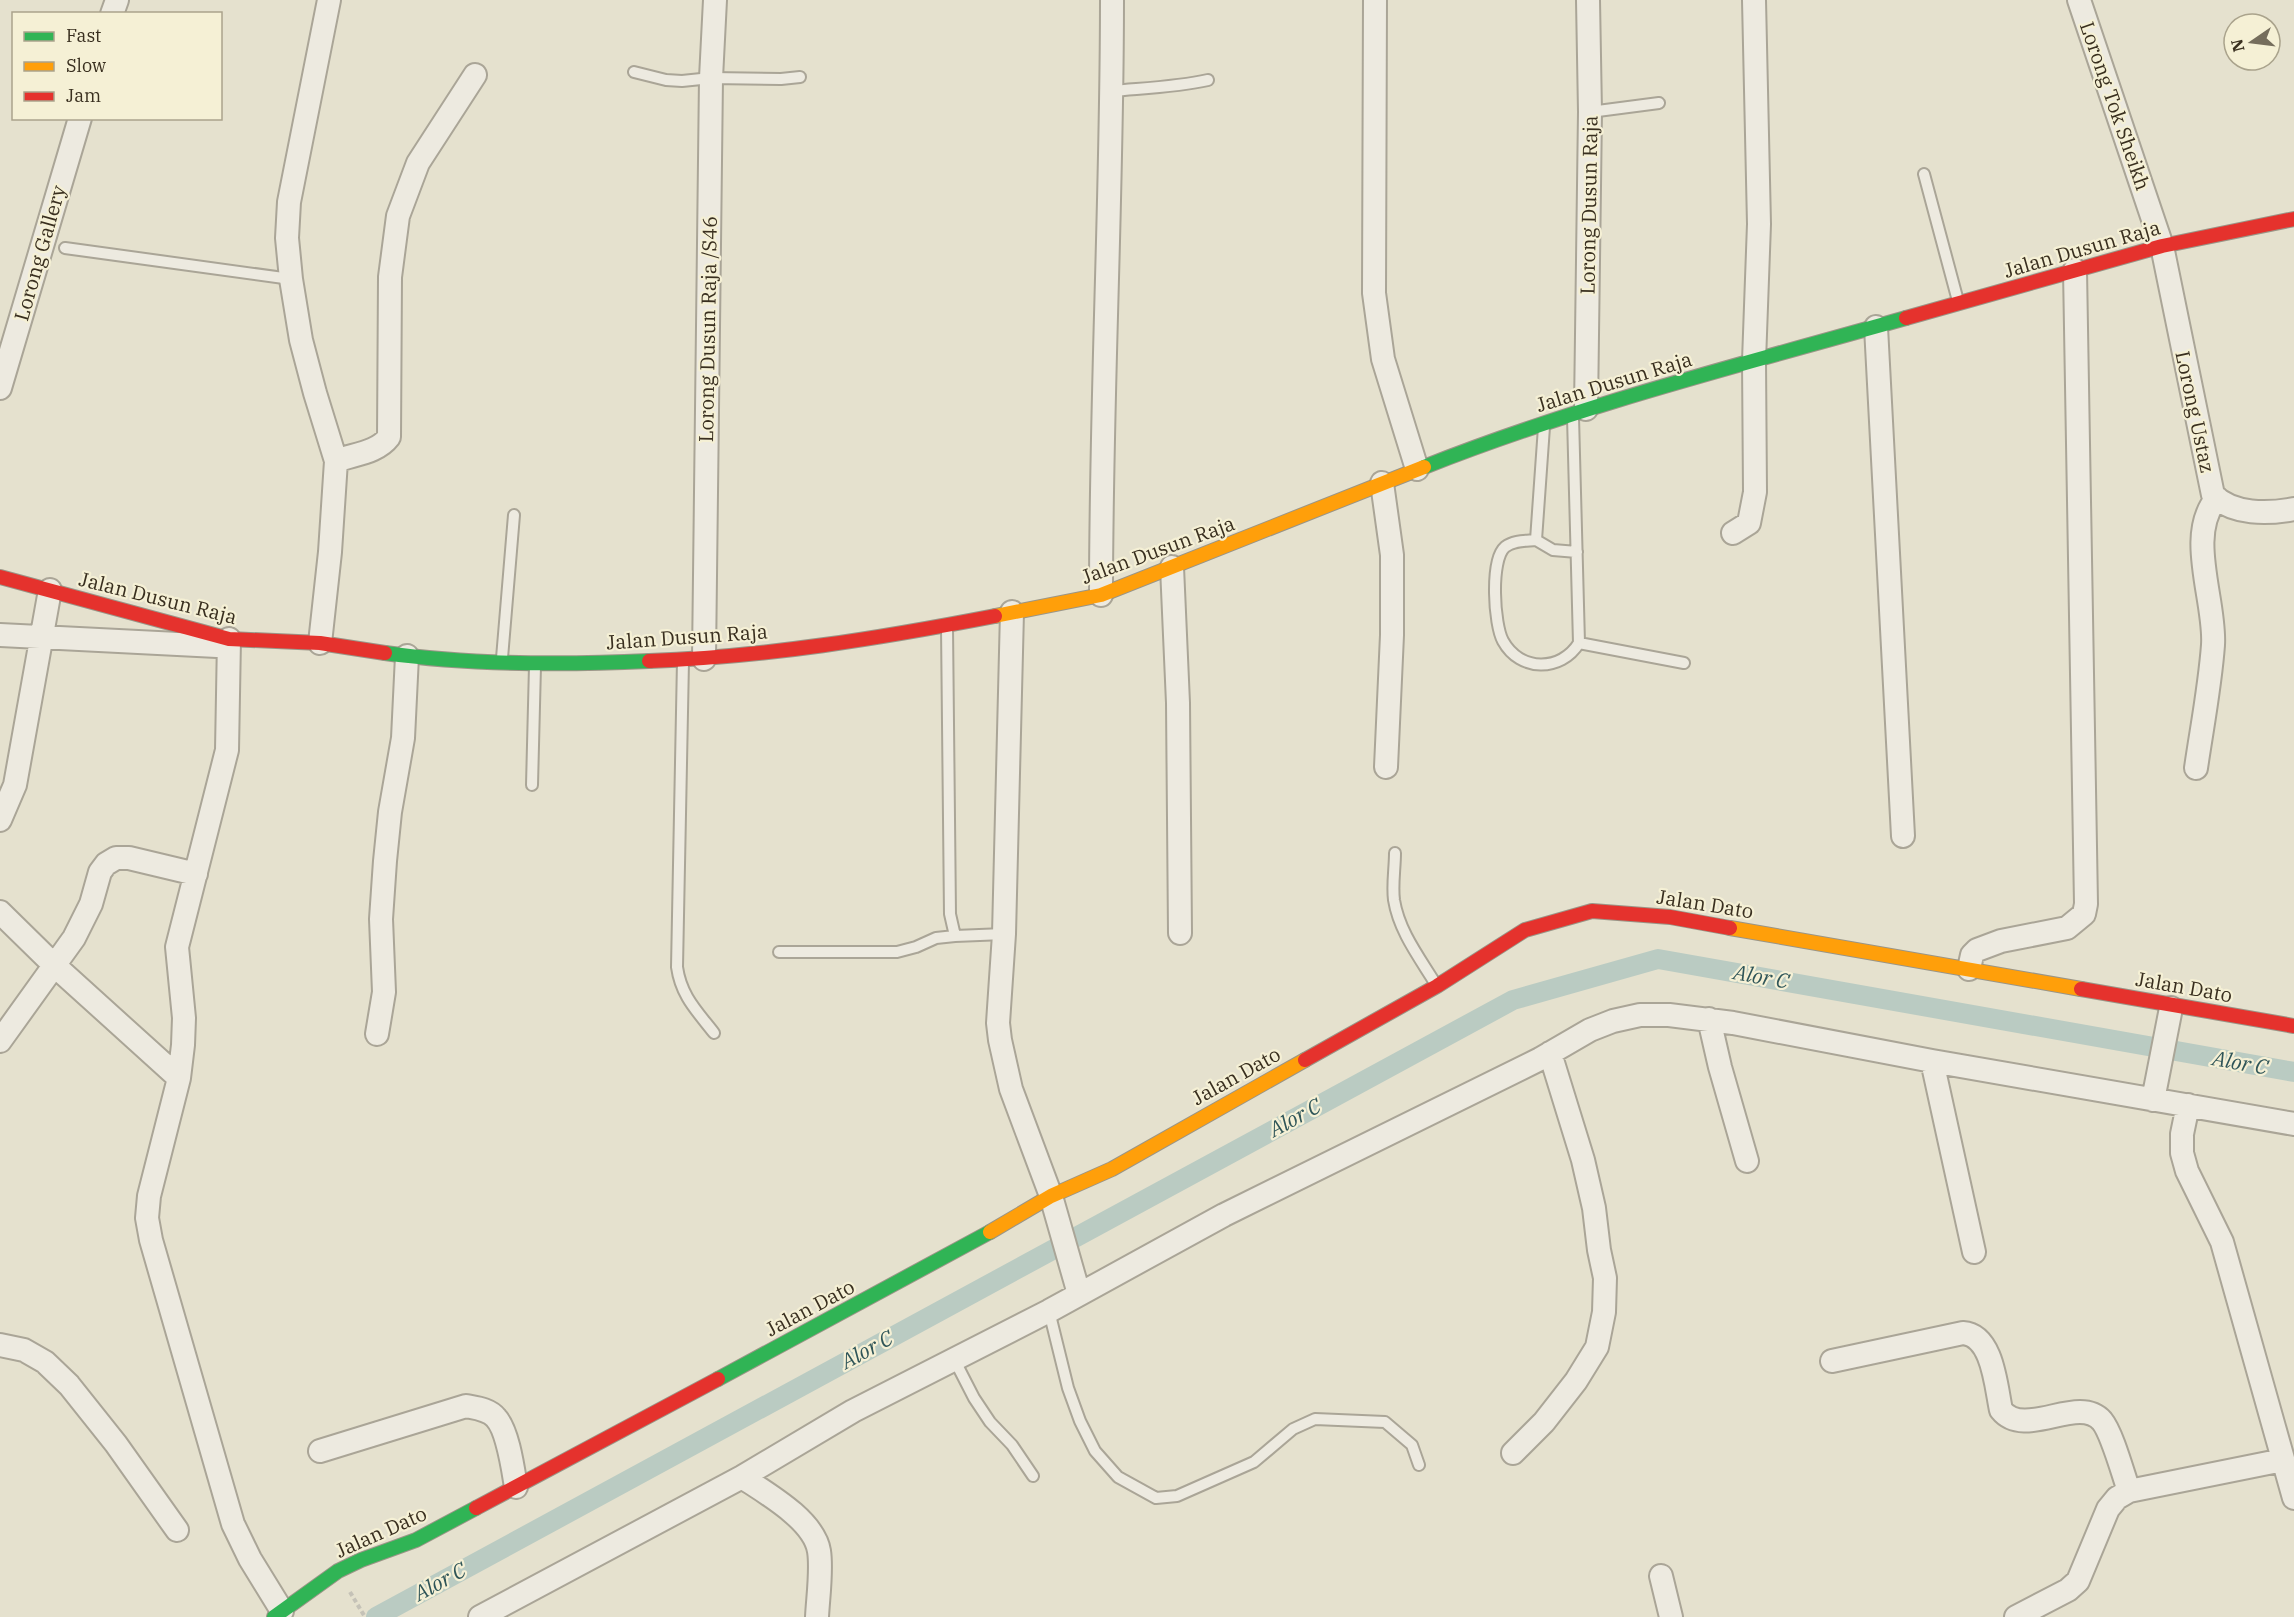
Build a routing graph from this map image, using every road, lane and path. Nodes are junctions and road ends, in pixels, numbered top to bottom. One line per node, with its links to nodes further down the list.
1 (330, 0): 22 (street)
2 (715, 0): 11 (street, Lorong Dusun Raja /S46)
3 (1112, 0): 13 (street)
4 (1375, 0): 30 (street)
5 (1588, 0): 15 (street, Lorong Dusun Raja)
6 (1754, 0): 25 (street)
7 (2079, 0): 19 (street, Lorong Tok Sheikh)
8 (634, 72): 11 (lane)
9 (475, 75): 29 (street)
10 (800, 77): 11 (lane)
11 (711, 78): 50 (street, Lorong Dusun Raja /S46)
12 (1208, 80): 13 (lane)
13 (1112, 91): 41 (street)
14 (1659, 103): 15 (lane)
15 (1590, 112): 27 (street, Lorong Dusun Raja)
16 (79, 120): 26 (street, Lorong Gallery)
17 (1924, 174): 23 (lane)
18 (2294, 219): 19 (main road, Jalan Dusun Raja)
19 (2162, 246): 21 (main road, Jalan Dusun Raja); 32 (street, Lorong Ustaz)
20 (65, 248): 22 (lane)
21 (2075, 270): 23 (main road, Jalan Dusun Raja); 67 (street)
22 (291, 279): 29 (street)
23 (1959, 304): 24 (main road, Jalan Dusun Raja)
24 (1876, 327): 25 (main road, Jalan Dusun Raja); 58 (street)
25 (1754, 361): 27 (main road, Jalan Dusun Raja); 35 (street)
26 (0, 388)
27 (1579, 411): 28 (main road, Jalan Dusun Raja); 37 (lane)
28 (1545, 423): 30 (main road, Jalan Dusun Raja); 36 (lane)
29 (336, 460): 47 (street)
30 (1417, 469): 31 (main road, Jalan Dusun Raja)
31 (1382, 483): 38 (main road, Jalan Dusun Raja); 54 (street)
32 (2217, 498): 33 (street, Lorong Ustaz); 55 (street)
33 (2294, 509)
34 (514, 515): 51 (lane)
35 (1732, 533)
36 (1536, 540): 37 (lane); 48 (lane)
37 (1577, 552): 48 (lane)
38 (1172, 567): 41 (main road, Jalan Dusun Raja); 62 (street)
39 (0, 577): 40 (main road, Jalan Dusun Raja)
40 (50, 590): 45 (street); 46 (main road, Jalan Dusun Raja)
41 (1101, 595): 42 (main road, Jalan Dusun Raja)
42 (1012, 612): 43 (main road, Jalan Dusun Raja); 63 (street)
43 (947, 625): 50 (main road, Jalan Dusun Raja); 64 (lane)
44 (0, 635): 45 (street)
45 (41, 636): 46 (street); 57 (street)
46 (230, 643): 47 (main road, Jalan Dusun Raja); 60 (street)
47 (320, 643): 49 (main road, Jalan Dusun Raja)
48 (1579, 643): 53 (lane)
49 (407, 656): 51 (main road, Jalan Dusun Raja); 73 (street)
50 (693, 660): 52 (main road, Jalan Dusun Raja); 72 (lane)
51 (502, 661): 52 (main road, Jalan Dusun Raja)
52 (536, 662): 56 (lane)
53 (1684, 663)
54 (1386, 767)
55 (2196, 768)
56 (532, 785)
57 (0, 820)
58 (1903, 836)
59 (1395, 853): 68 (lane)
60 (196, 874): 66 (street); 77 (street)
61 (0, 912): 66 (street)
62 (1180, 933)
63 (1004, 934): 64 (lane); 82 (street)
64 (955, 936): 65 (lane)
65 (779, 952)
66 (54, 965): 74 (street); 77 (street)
67 (1969, 969): 68 (main road, Jalan Dato); 69 (main road, Jalan Dato)
68 (1437, 986): 82 (main road, Jalan Dato)
69 (2172, 1006): 71 (main road, Jalan Dato); 78 (street)
70 (1709, 1019): 75 (street); 76 (street); 81 (street)
71 (2294, 1026)
72 (714, 1033)
73 (377, 1034)
74 (0, 1041)
75 (1550, 1053): 84 (street); 90 (street)
76 (1932, 1061): 78 (street); 83 (street)
77 (179, 1078): 101 (street)
78 (2154, 1095): 79 (street)
79 (2188, 1106): 80 (street); 91 (street)
80 (2294, 1124)
81 (1747, 1161)
82 (1051, 1199): 84 (street); 95 (main road, Jalan Dato)
83 (1974, 1252)
84 (1078, 1289): 85 (street)
85 (1049, 1311): 87 (street); 92 (lane)
86 (0, 1345): 98 (street)
87 (954, 1359): 93 (lane); 94 (street)
88 (1833, 1361): 96 (street)
89 (320, 1451): 95 (street)
90 (1513, 1453)
91 (2283, 1460): 96 (street); 97 (street)
92 (1419, 1465)
93 (1033, 1476)
94 (742, 1477): 103 (street); 104 (street)
95 (516, 1487): 101 (main road, Jalan Dato)
96 (2129, 1491): 106 (street)
97 (2294, 1498)
98 (177, 1530)
99 (1661, 1576): 105 (street)
100 (345, 1584): 102 (path)
101 (278, 1614)
102 (365, 1617)
103 (480, 1617)
104 (817, 1617)
105 (1671, 1617)
106 (2016, 1617)

